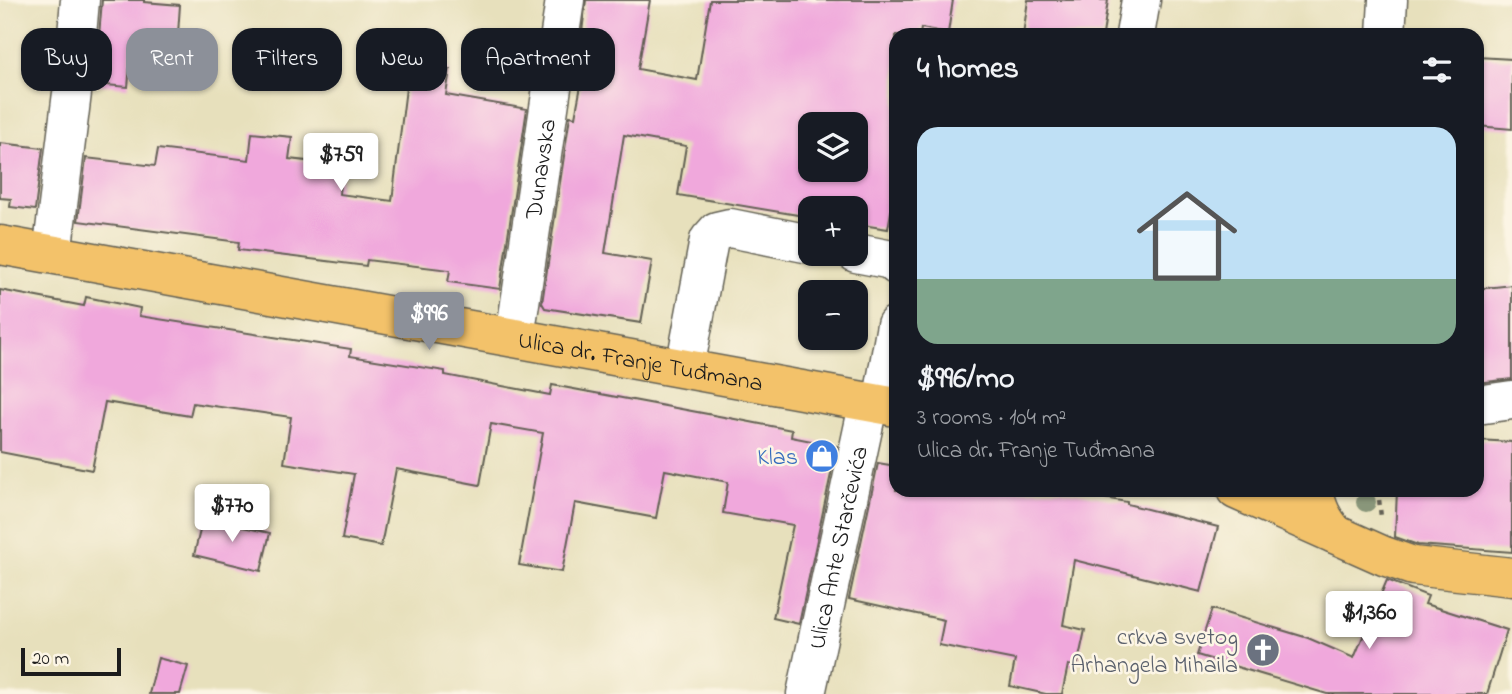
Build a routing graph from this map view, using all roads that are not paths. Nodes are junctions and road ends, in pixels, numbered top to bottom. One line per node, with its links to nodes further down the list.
1 (80, 0): 9 (street)
2 (565, 0): 12 (street, Dunavska)
3 (1141, 0): 5 (street)
4 (1388, 0): 6 (street)
5 (1136, 28)
6 (1386, 28)
7 (798, 242): 14 (street)
8 (0, 245): 9 (main road, Ulica dr. Franje Tuđmana)
9 (52, 254): 12 (main road, Ulica dr. Franje Tuđmana)
10 (868, 255): 11 (street)
11 (889, 259)
12 (515, 337): 14 (main road, Ulica dr. Franje Tuđmana)
13 (889, 364): 16 (street, Ulica Ante Starčevića)
14 (685, 368): 16 (main road, Ulica dr. Franje Tuđmana)
15 (1512, 400): 17 (street)
16 (882, 404): 22 (street, Ulica Ante Starčevića)
17 (1484, 404)
18 (1252, 497): 20 (main road)
19 (1315, 497): 20 (main road)
20 (1335, 534): 21 (main road)
21 (1512, 577)
22 (806, 694)

